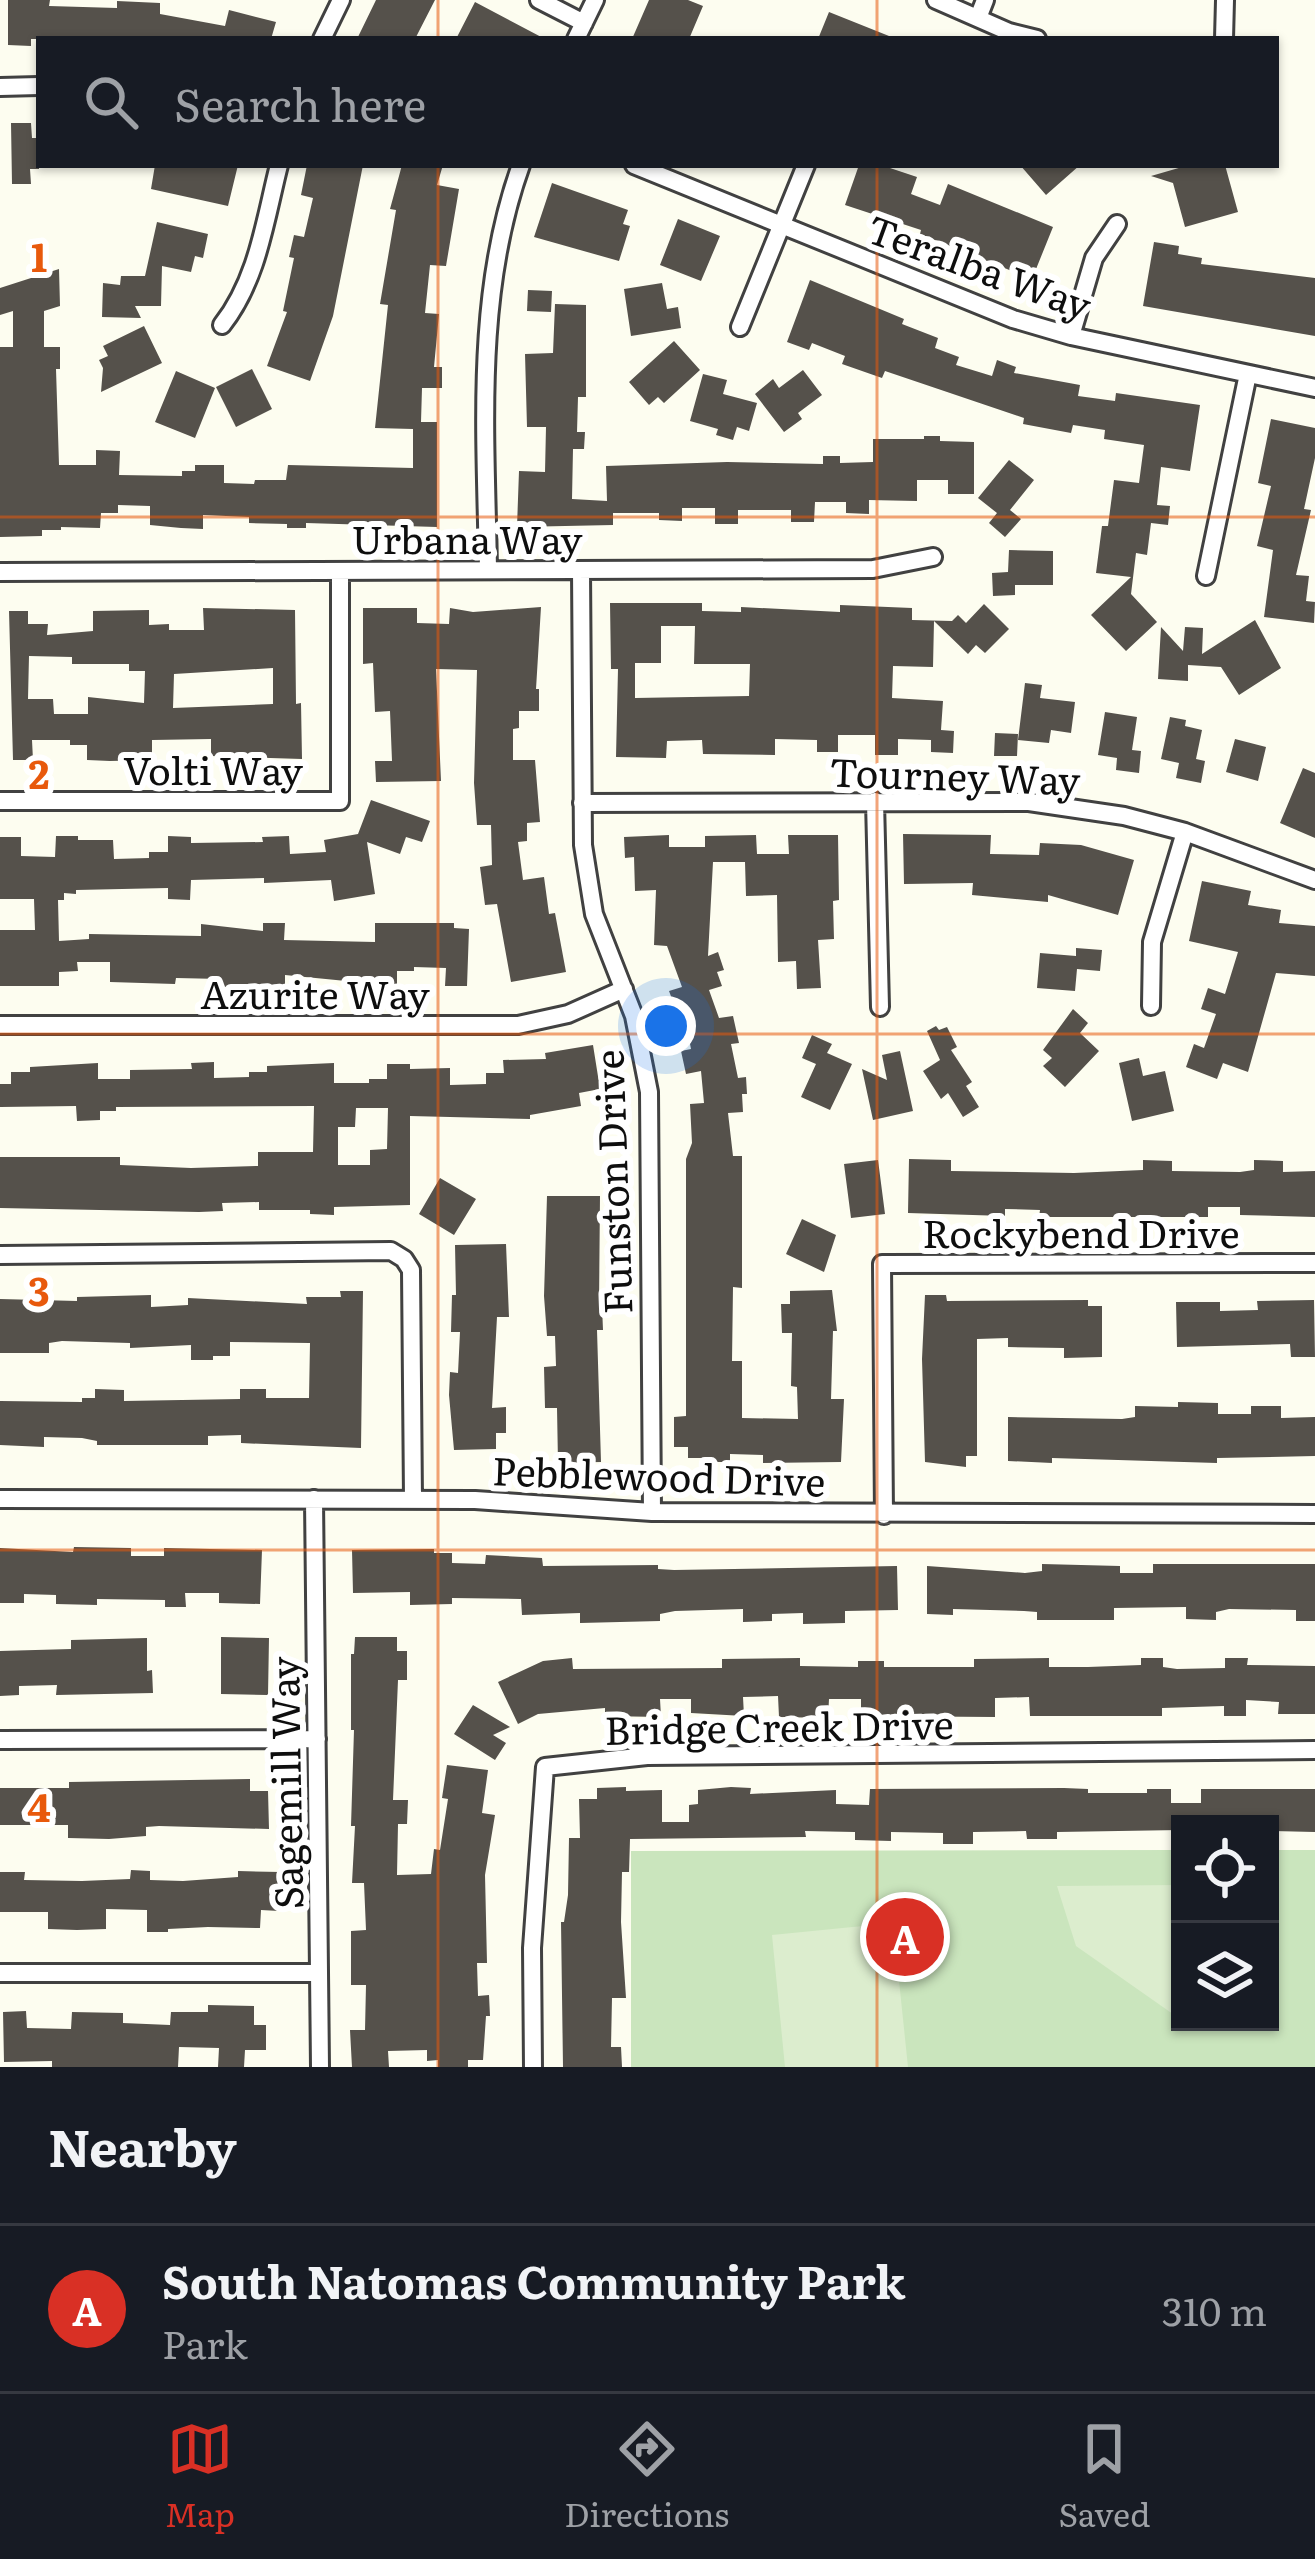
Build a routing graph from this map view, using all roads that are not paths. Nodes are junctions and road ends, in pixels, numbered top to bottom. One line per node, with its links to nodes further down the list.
1 (341, 0): 9 (street)
2 (539, 0): 8 (street)
3 (595, 0): 8 (street)
4 (936, 0): 7 (street)
5 (985, 0): 7 (street)
6 (1226, 0): 11 (street)
7 (978, 19): 10 (street)
8 (580, 31)
9 (323, 36)
10 (1028, 36)
11 (1224, 36)
12 (0, 86): 13 (street)
13 (36, 86)
14 (278, 168): 20 (street)
15 (519, 168): 26 (street)
16 (641, 168): 19 (street, Teralba Way)
17 (805, 168): 19 (street)
18 (1117, 224): 22 (street)
19 (781, 226): 21 (street); 22 (street, Teralba Way)
20 (222, 325)
21 (740, 327)
22 (1071, 336): 23 (street, Teralba Way)
23 (1248, 374): 24 (street, Teralba Way); 30 (street)
24 (1315, 388)
25 (933, 557): 27 (street, Urbana Way)
26 (488, 570): 27 (street, Urbana Way); 28 (street, Urbana Way)
27 (581, 570): 33 (street, Funston Drive)
28 (340, 571): 29 (street, Urbana Way); 31 (street, Volti Way)
29 (0, 572)
30 (1206, 576)
31 (0, 801)
32 (875, 801): 33 (street, Tourney Way); 34 (street, Tourney Way); 38 (street)
33 (582, 803): 36 (street, Funston Drive)
34 (1185, 832): 35 (street, Tourney Way); 37 (street)
35 (1315, 880)
36 (624, 989): 39 (street, Azurite Way); 45 (street, Funston Drive)
37 (1151, 1006)
38 (880, 1007)
39 (0, 1025)
40 (0, 1255): 44 (street)
41 (1315, 1263): 47 (street, Rockybend Drive)
42 (0, 1499): 43 (street, Pebblewood Drive)
43 (314, 1499): 44 (street, Pebblewood Drive); 48 (street, Sagemill Way)
44 (413, 1499): 45 (street, Pebblewood Drive)
45 (652, 1512): 47 (street, Pebblewood Drive)
46 (1315, 1514): 47 (street, Pebblewood Drive)
47 (884, 1515)
48 (317, 1739): 49 (street); 51 (street, Sagemill Way)
49 (0, 1740)
50 (1315, 1750): 54 (street, Bridge Creek Drive)
51 (319, 1972): 52 (street); 53 (street, Sagemill Way)
52 (0, 1973)
53 (320, 2067)
54 (533, 2067)

